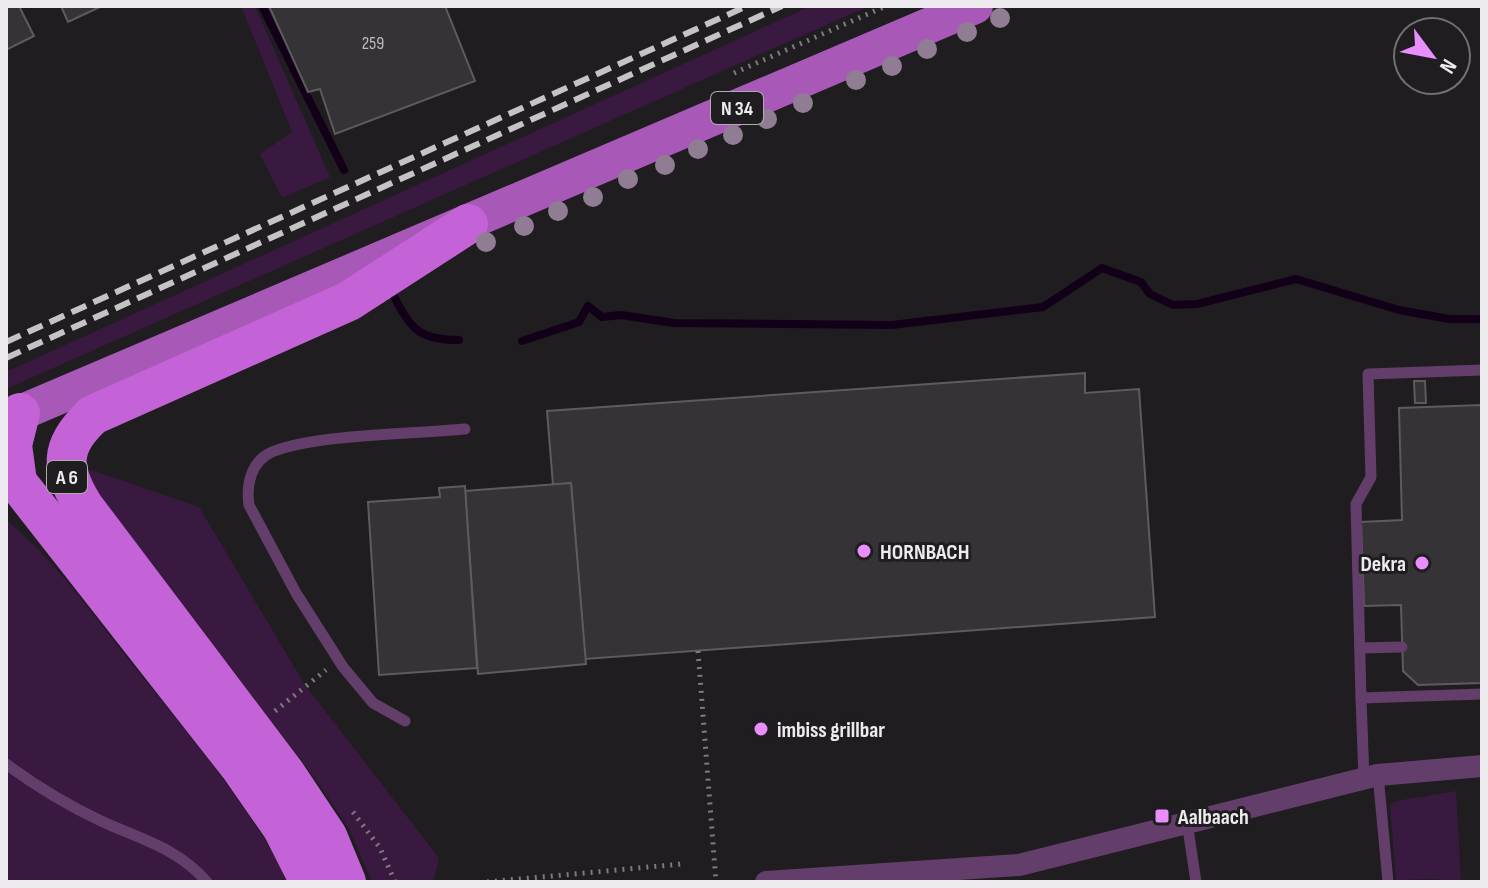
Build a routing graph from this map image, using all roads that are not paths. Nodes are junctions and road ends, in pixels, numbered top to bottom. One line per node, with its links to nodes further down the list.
1 (975, 6): 2 (main road, N 34)
2 (468, 224): 4 (main road, N 34); 17 (highway, A 6)
3 (1482, 370): 8 (lane)
4 (13, 416): 11 (highway, A 6); 17 (highway, A 6)
5 (465, 429): 12 (lane)
6 (6, 505): 11 (highway, A 6)
7 (1402, 647): 8 (lane)
8 (1360, 648): 10 (lane)
9 (1482, 694): 10 (lane)
10 (1361, 698): 15 (lane)
11 (201, 719): 21 (highway, A 6)
12 (405, 721)
13 (6, 764): 20 (lane)
14 (1482, 766): 15 (street)
15 (1371, 777): 16 (street); 25 (lane)
16 (1187, 822): 18 (street); 24 (lane)
17 (327, 836): 22 (highway, A 6)
18 (1020, 874): 19 (street)
19 (893, 878): 23 (street)
20 (207, 882)
21 (310, 882)
22 (346, 882)
23 (779, 882)
24 (1196, 882)
25 (1388, 882)

